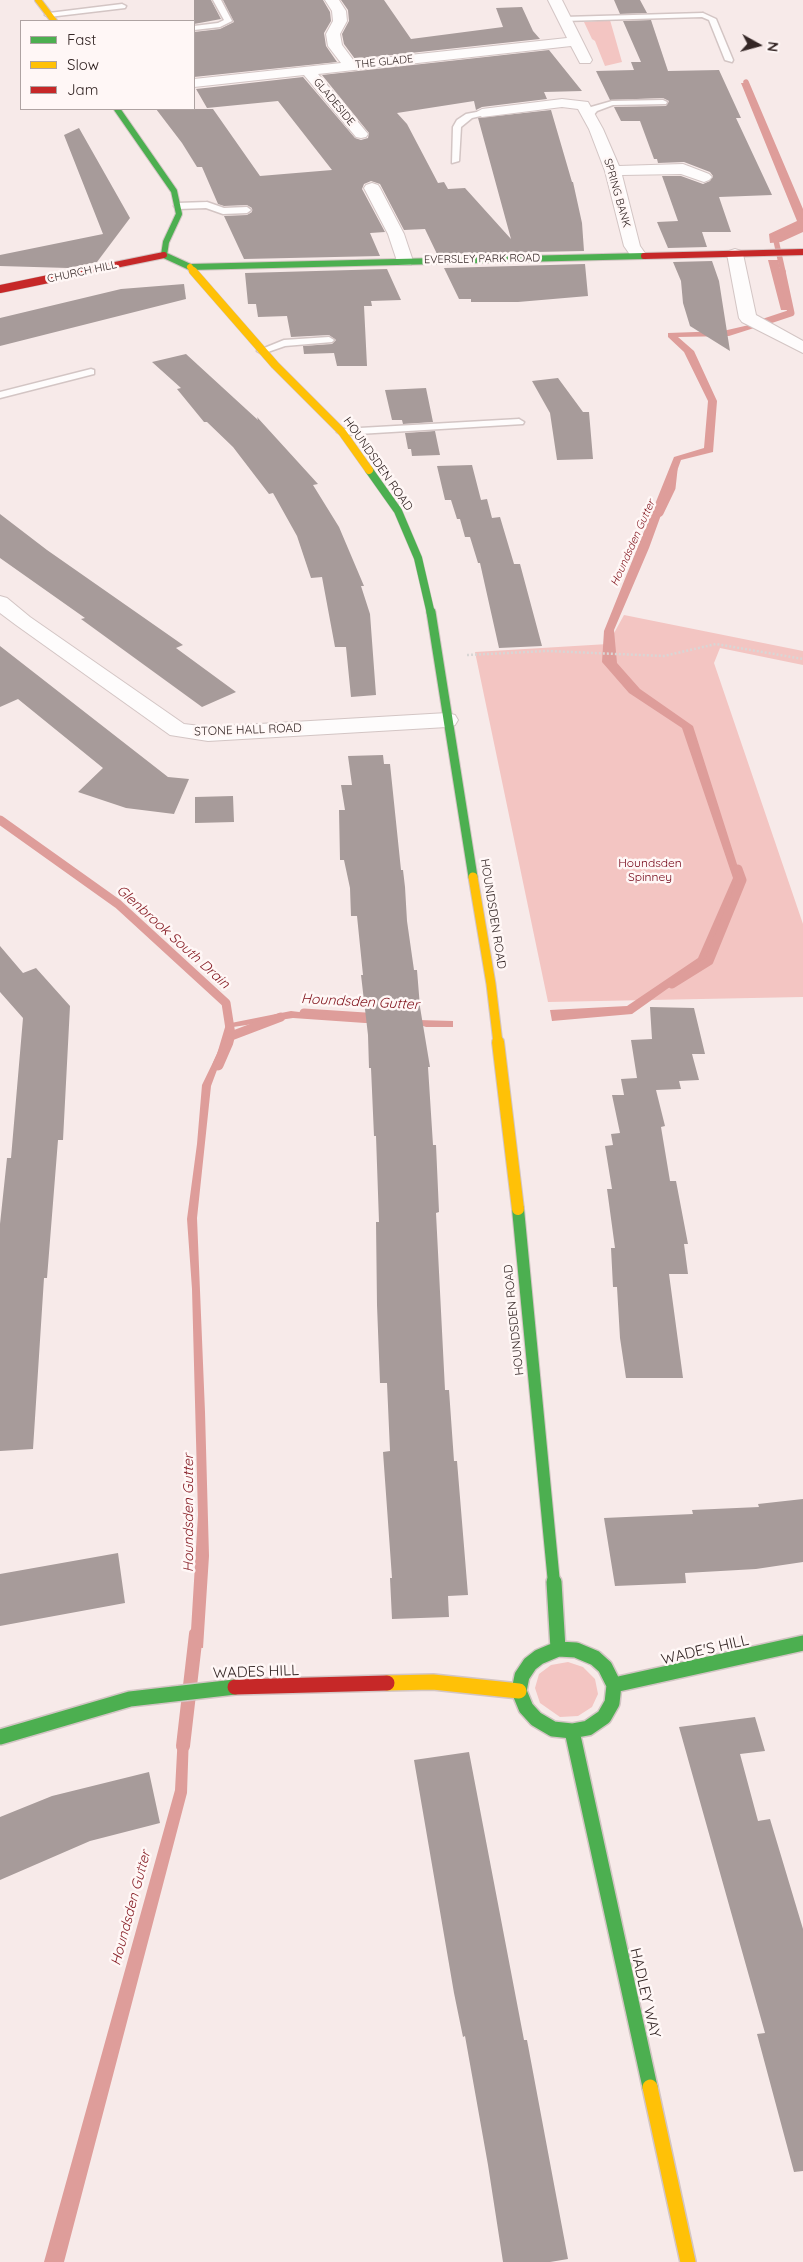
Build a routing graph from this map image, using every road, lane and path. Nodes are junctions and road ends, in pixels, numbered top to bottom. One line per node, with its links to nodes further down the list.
1 (38, 0): 6 (street)
2 (216, 0): 8 (lane)
3 (332, 0): 12 (street)
4 (555, 0): 7 (street)
5 (122, 6): 6 (lane)
6 (51, 18)
7 (564, 19): 9 (street); 11 (lane)
8 (195, 28)
9 (575, 41): 10 (street); 12 (street, THE GLADE)
10 (585, 60)
11 (729, 60)
12 (351, 66): 13 (street, THE GLADE)
13 (307, 70): 14 (street, THE GLADE); 19 (street, GLADESIDE)
14 (195, 82)
15 (663, 102): 18 (lane)
16 (117, 110): 24 (street)
17 (482, 113): 18 (street); 20 (lane)
18 (593, 122): 21 (street, SPRING BANK)
19 (361, 134)
20 (455, 161)
21 (613, 171): 22 (street); 29 (street, SPRING BANK)
22 (704, 177)
23 (372, 188): 30 (street)
24 (178, 206): 25 (lane); 28 (street)
25 (247, 210)
26 (803, 252): 27 (street, EVERSLEY PARK ROAD)
27 (734, 254): 29 (street, EVERSLEY PARK ROAD); 34 (street)
28 (164, 255): 31 (street, EVERSLEY PARK ROAD); 32 (street, CHURCH HILL)
29 (638, 256): 30 (street, EVERSLEY PARK ROAD)
30 (405, 261): 31 (street, EVERSLEY PARK ROAD)
31 (190, 266): 35 (street, HOUNDSDEN ROAD)
32 (0, 290)
33 (329, 340): 35 (lane)
34 (803, 348)
35 (262, 350): 39 (street, HOUNDSDEN ROAD)
36 (91, 372): 37 (lane)
37 (0, 395)
38 (519, 422): 39 (lane)
39 (342, 432): 43 (street, HOUNDSDEN ROAD)
40 (0, 602): 43 (street, STONE HALL ROAD)
41 (467, 655): 42 (path)
42 (803, 658)
43 (447, 720): 45 (street, HOUNDSDEN ROAD)
44 (803, 1643): 46 (street, WADE'S HILL)
45 (558, 1649): 46 (street); 47 (street)
46 (614, 1684): 48 (street)
47 (519, 1691): 48 (street); 49 (street, WADES HILL)
48 (572, 1731): 50 (street, HADLEY WAY)
49 (0, 1737)
50 (688, 2262)

